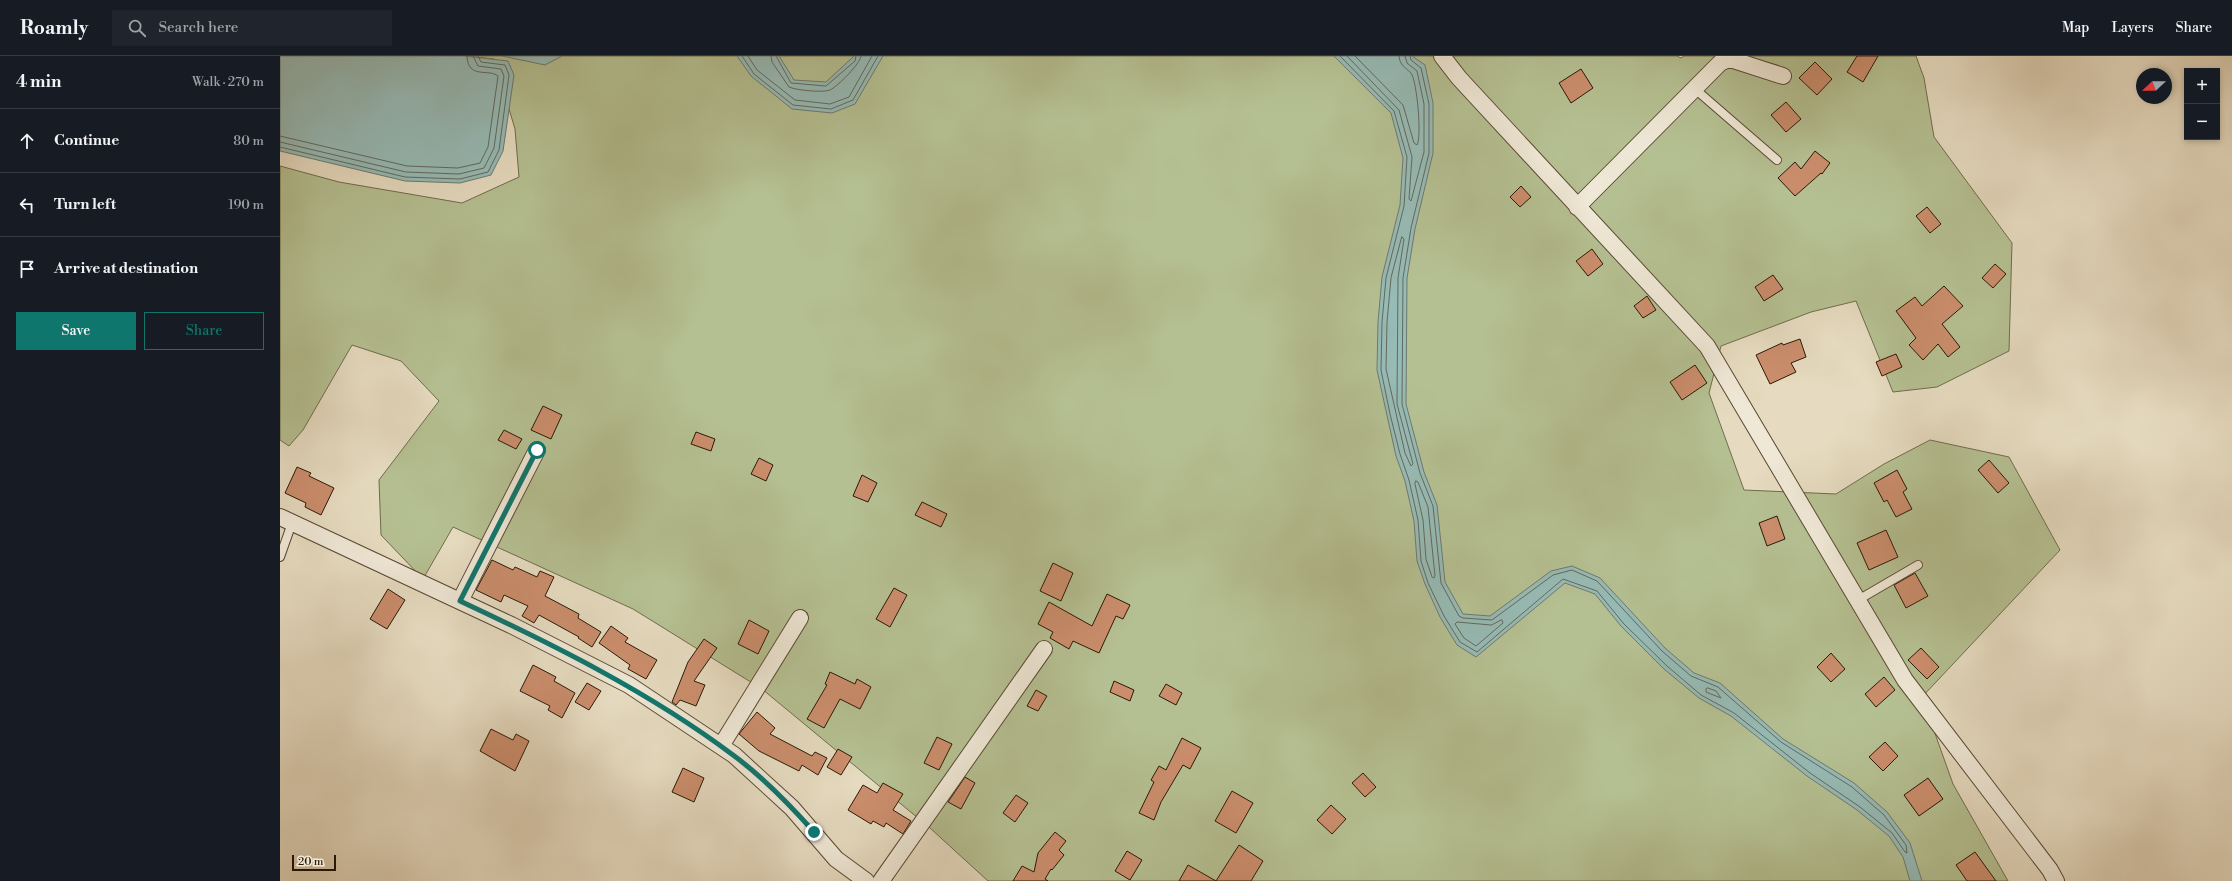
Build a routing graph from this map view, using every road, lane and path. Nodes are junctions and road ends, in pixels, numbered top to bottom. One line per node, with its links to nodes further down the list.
1 (1442, 56): 5 (street)
2 (1783, 76): 3 (street)
3 (1695, 89): 4 (lane); 5 (street)
4 (1777, 160)
5 (1577, 207): 10 (street)
6 (537, 450): 11 (street)
7 (286, 520): 8 (lane); 11 (street)
8 (280, 557)
9 (1918, 565): 10 (lane)
10 (1858, 600): 17 (street)
11 (460, 601): 14 (street)
12 (800, 618): 14 (street)
13 (1044, 649): 16 (street)
14 (721, 746): 15 (street)
15 (866, 881)
16 (881, 881)
17 (2056, 881)

